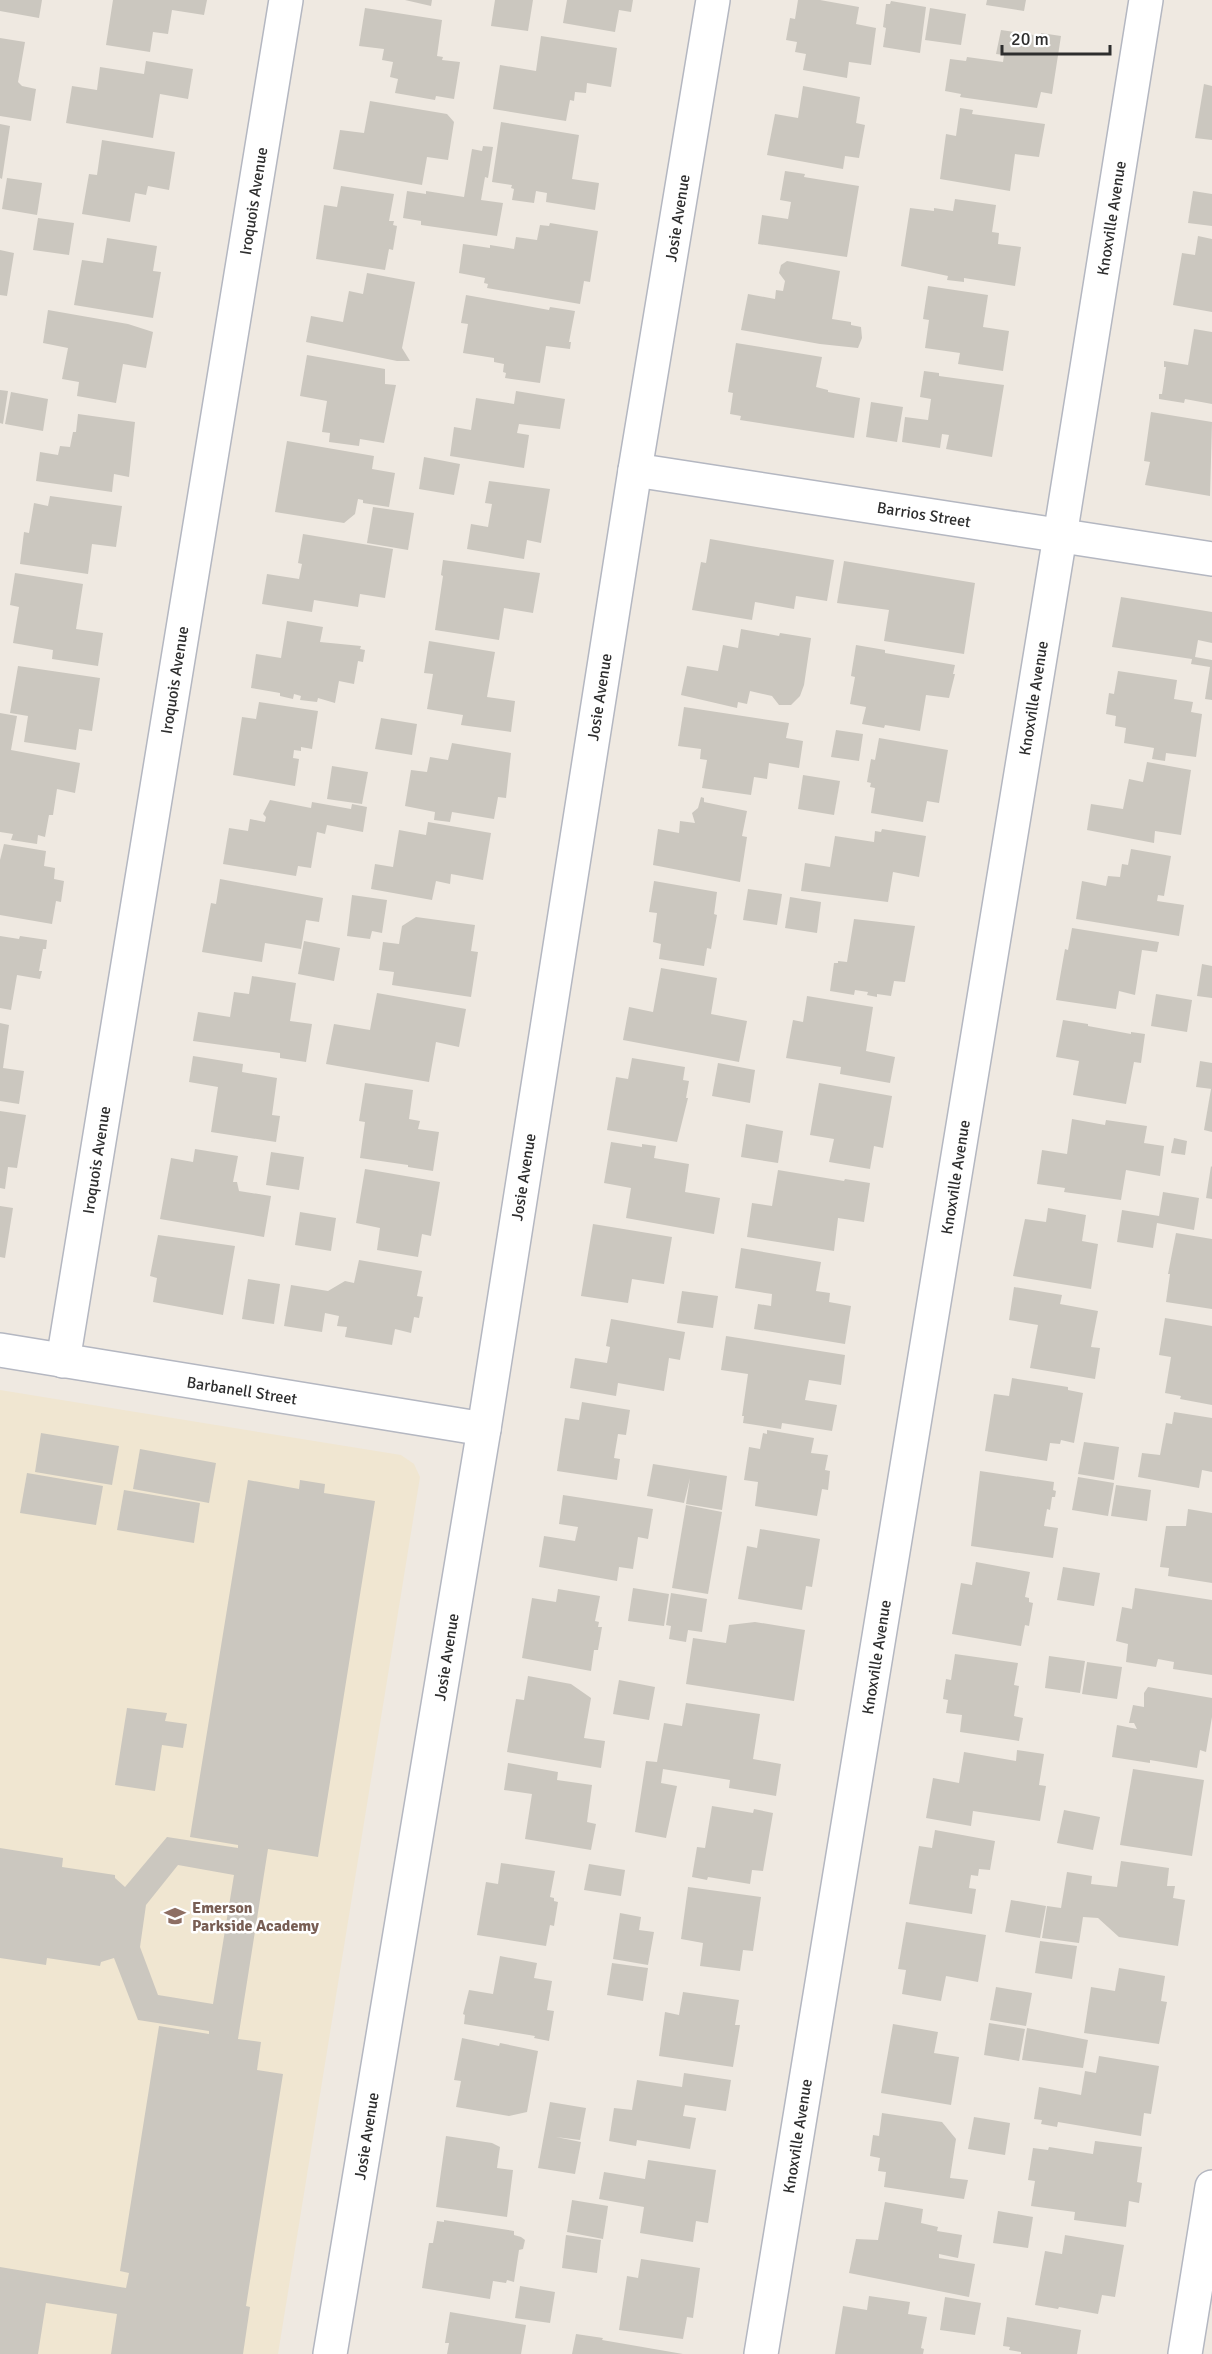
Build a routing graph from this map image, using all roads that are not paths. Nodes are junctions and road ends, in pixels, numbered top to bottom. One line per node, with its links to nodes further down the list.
1 (285, 0): 8 (street, Iroquois Avenue)
2 (713, 0): 4 (street, Josie Avenue)
3 (1146, 0): 5 (street, Knoxville Avenue)
4 (635, 470): 5 (street, Barrios Street); 9 (street, Josie Avenue)
5 (1060, 536): 6 (street, Barrios Street); 12 (street, Knoxville Avenue)
6 (1212, 559)
7 (0, 1350): 8 (street, Barbanell Street)
8 (63, 1360): 9 (street, Barbanell Street)
9 (484, 1429): 11 (street, Josie Avenue)
10 (1212, 2187): 13 (street)
11 (330, 2354)
12 (761, 2354)
13 (1185, 2354)

